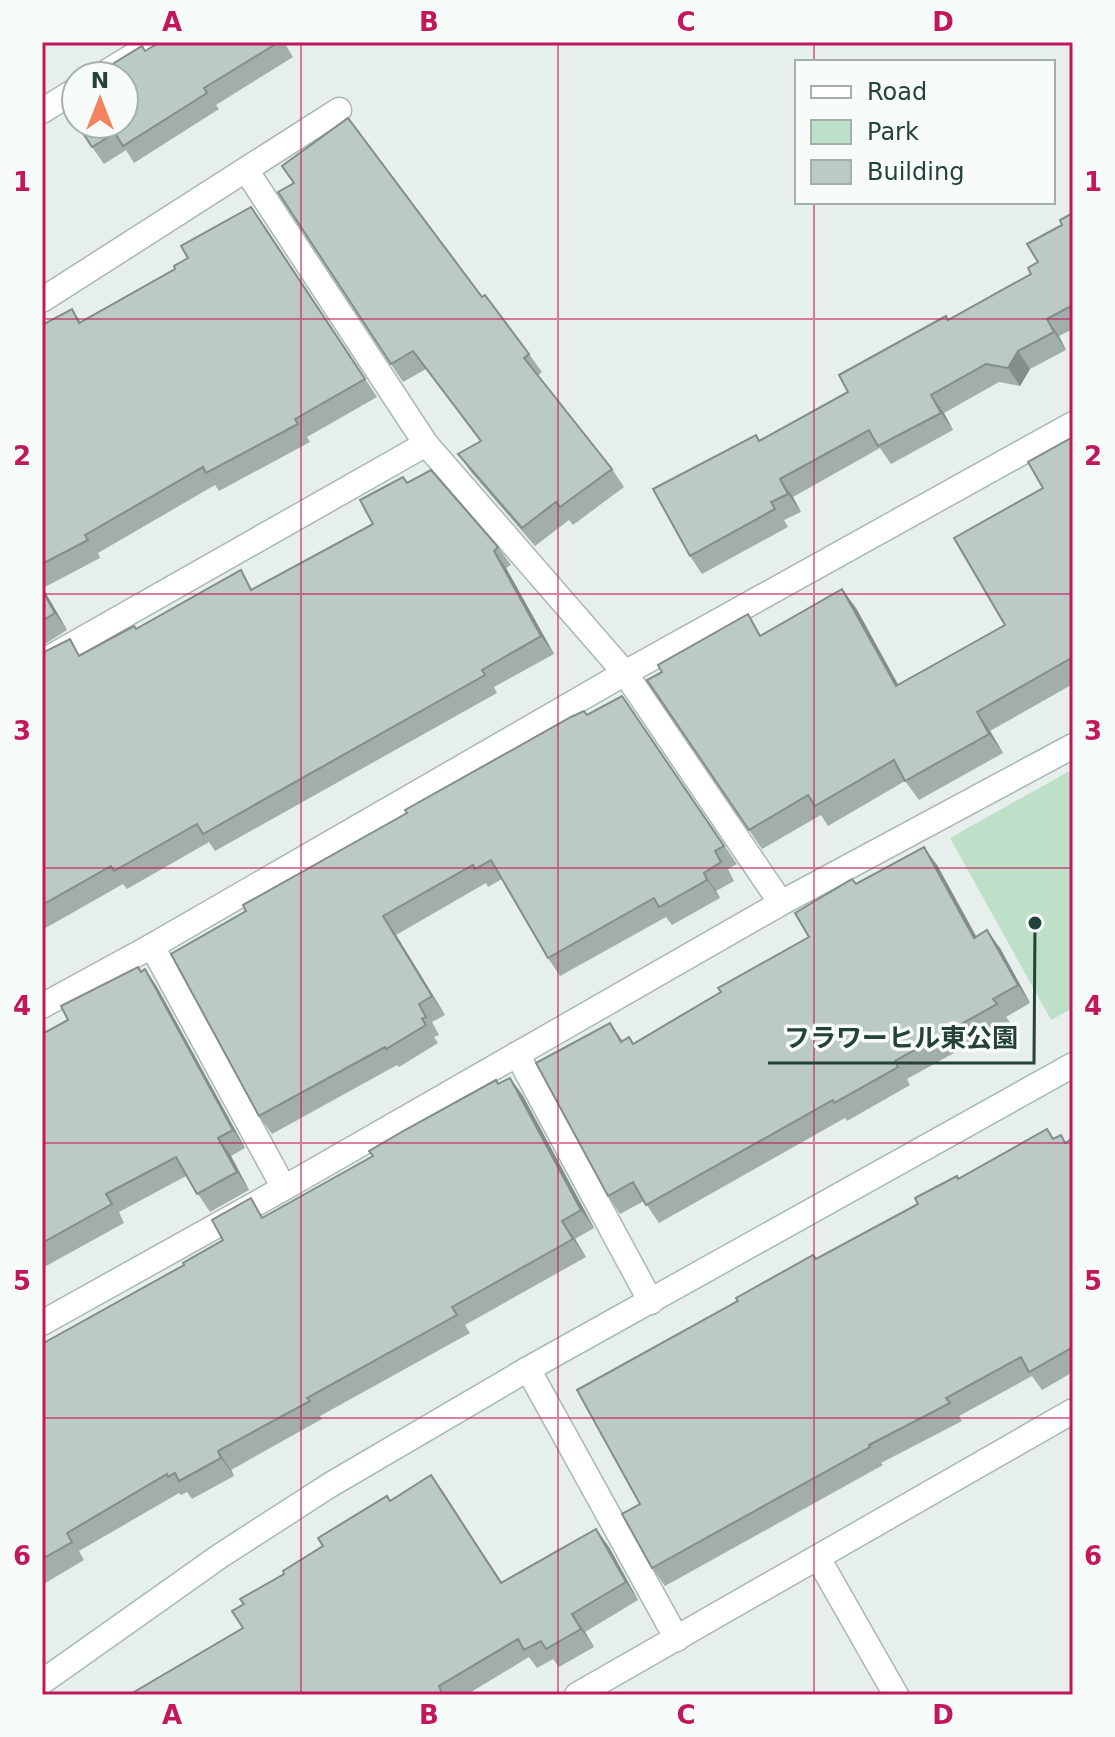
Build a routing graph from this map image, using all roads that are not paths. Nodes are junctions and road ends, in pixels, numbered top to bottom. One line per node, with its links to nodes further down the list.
1 (156, 42): 2 (street)
2 (126, 60)
3 (60, 100): 5 (street)
4 (339, 110): 6 (street)
5 (42, 111)
6 (246, 170): 7 (street); 9 (street)
7 (42, 300)
8 (1073, 424): 11 (street)
9 (426, 444): 10 (street); 11 (street)
10 (42, 662)
11 (625, 673): 13 (street); 14 (street)
12 (1073, 746): 13 (street)
13 (781, 903): 16 (street)
14 (152, 946): 15 (street); 18 (street)
15 (42, 1006)
16 (517, 1054): 18 (street); 19 (street)
17 (1073, 1065): 19 (street)
18 (284, 1188): 20 (street)
19 (651, 1302): 21 (street)
20 (42, 1323)
21 (528, 1369): 24 (street); 25 (street)
22 (1073, 1411): 23 (street)
23 (818, 1558): 24 (street); 27 (street)
24 (677, 1639): 26 (street)
25 (42, 1682)
26 (577, 1695)
27 (896, 1695)

